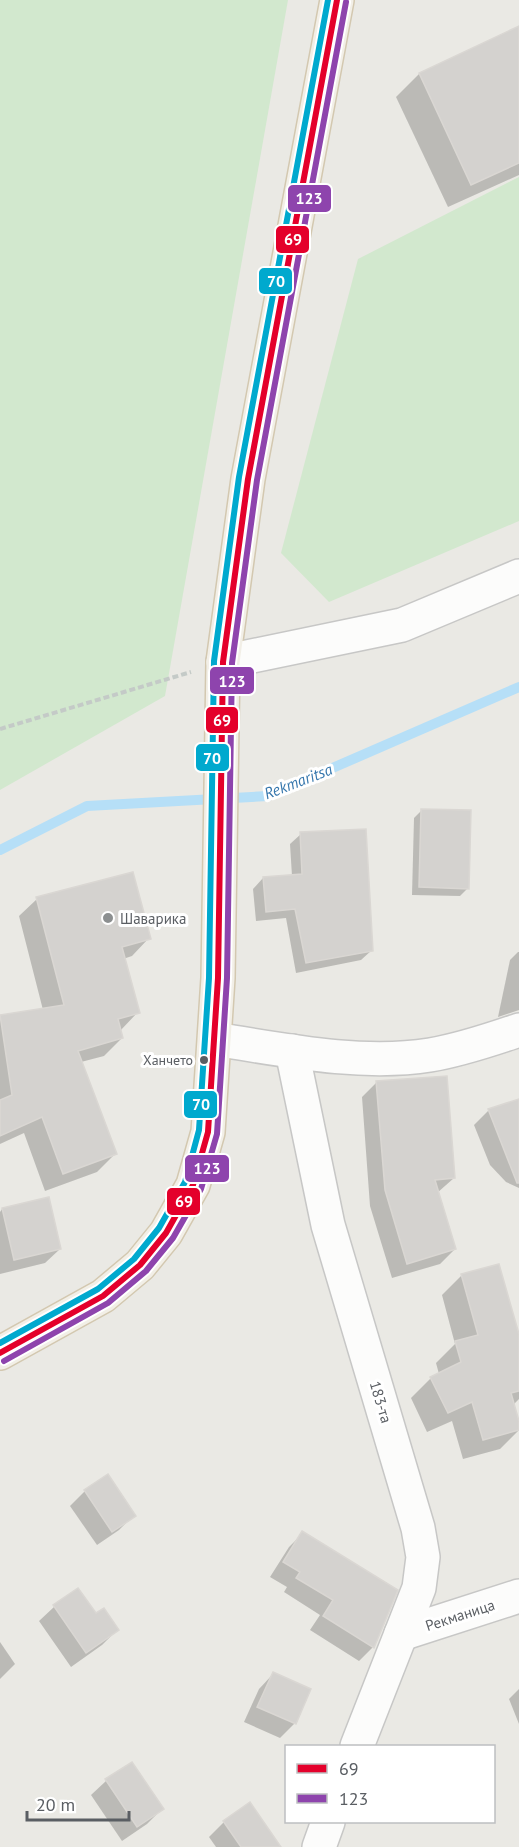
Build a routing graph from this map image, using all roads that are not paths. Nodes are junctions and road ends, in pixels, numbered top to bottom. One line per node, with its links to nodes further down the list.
1 (337, 0): 3 (main road)
2 (519, 576): 3 (street)
3 (223, 678): 5 (main road)
4 (519, 1030): 6 (street)
5 (215, 1039): 6 (street); 7 (main road)
6 (292, 1051): 9 (street, 183-та)
7 (0, 1353)
8 (519, 1596): 9 (street, Рекманица)
9 (401, 1634): 10 (street, 183-та)
10 (357, 1745)
11 (327, 1823): 12 (street)
12 (319, 1847)

